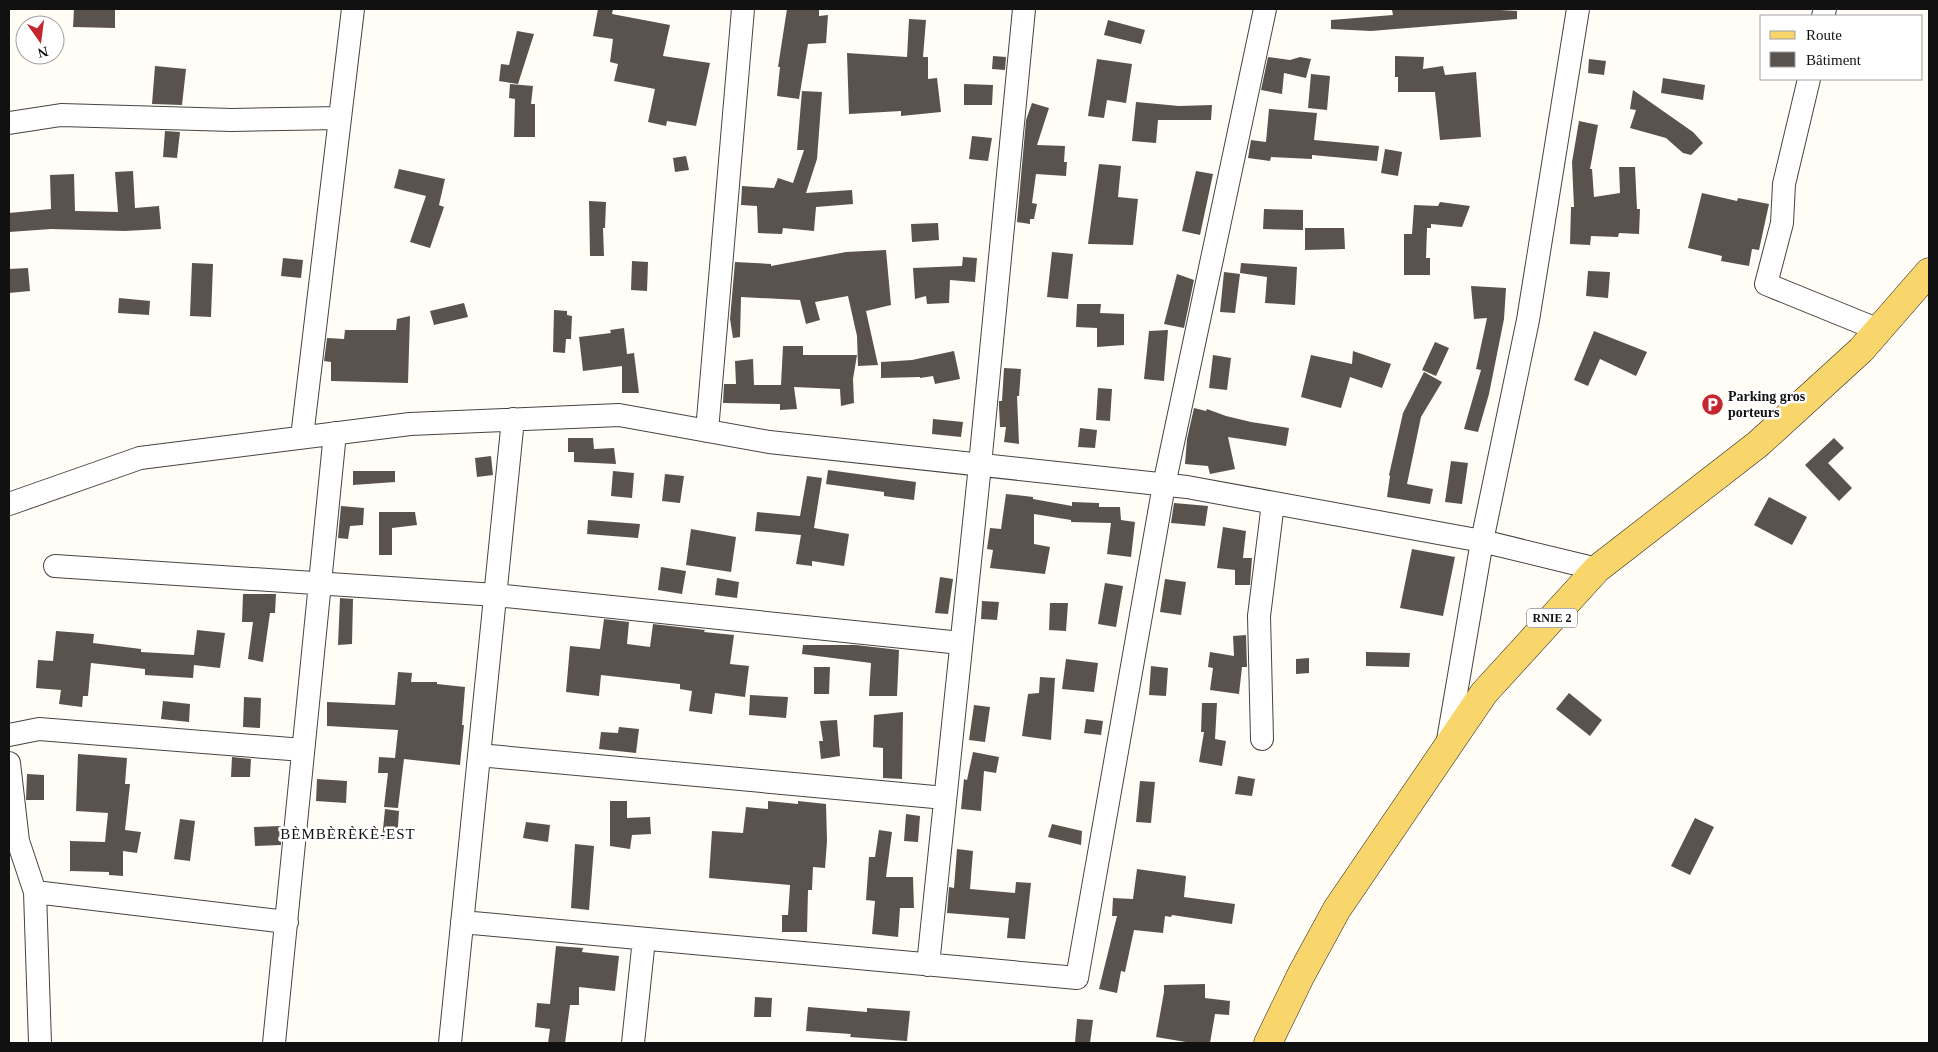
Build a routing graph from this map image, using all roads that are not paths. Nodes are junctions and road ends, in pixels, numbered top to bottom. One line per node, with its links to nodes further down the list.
1 (353, 9): 7 (street)
2 (743, 9): 12 (street)
3 (1024, 9): 15 (street)
4 (1265, 9): 16 (street)
5 (1578, 9): 19 (street)
6 (1809, 80): 10 (street)
7 (340, 118): 8 (street); 14 (street)
8 (9, 123)
9 (1929, 272): 10 (main road, RNIE 2)
10 (1879, 330): 21 (main road, RNIE 2)
11 (513, 419): 12 (street); 13 (street); 23 (street)
12 (707, 431): 15 (street)
13 (335, 433): 14 (street); 22 (street)
14 (302, 437): 18 (street)
15 (980, 465): 16 (street); 24 (street)
16 (1164, 485): 17 (street); 36 (street)
17 (1273, 503): 19 (street); 26 (street)
18 (9, 504)
19 (1482, 541): 21 (street); 27 (street)
20 (55, 566): 22 (street)
21 (1597, 569): 27 (main road, RNIE 2)
22 (320, 583): 23 (street); 28 (street)
23 (496, 594): 24 (street); 29 (street)
24 (961, 643): 31 (street)
25 (9, 735): 28 (street)
26 (1262, 740)
27 (1446, 748): 41 (main road, RNIE 2)
28 (303, 750): 33 (street)
29 (479, 755): 31 (street); 34 (street)
30 (9, 763): 32 (street)
31 (945, 798): 36 (street)
32 (35, 892): 33 (street); 37 (street)
33 (287, 922): 38 (street)
34 (462, 922): 35 (street); 39 (street)
35 (644, 939): 36 (street); 40 (street)
36 (928, 965)
37 (40, 1043)
38 (274, 1043)
39 (450, 1043)
40 (633, 1043)
41 (1268, 1043)

